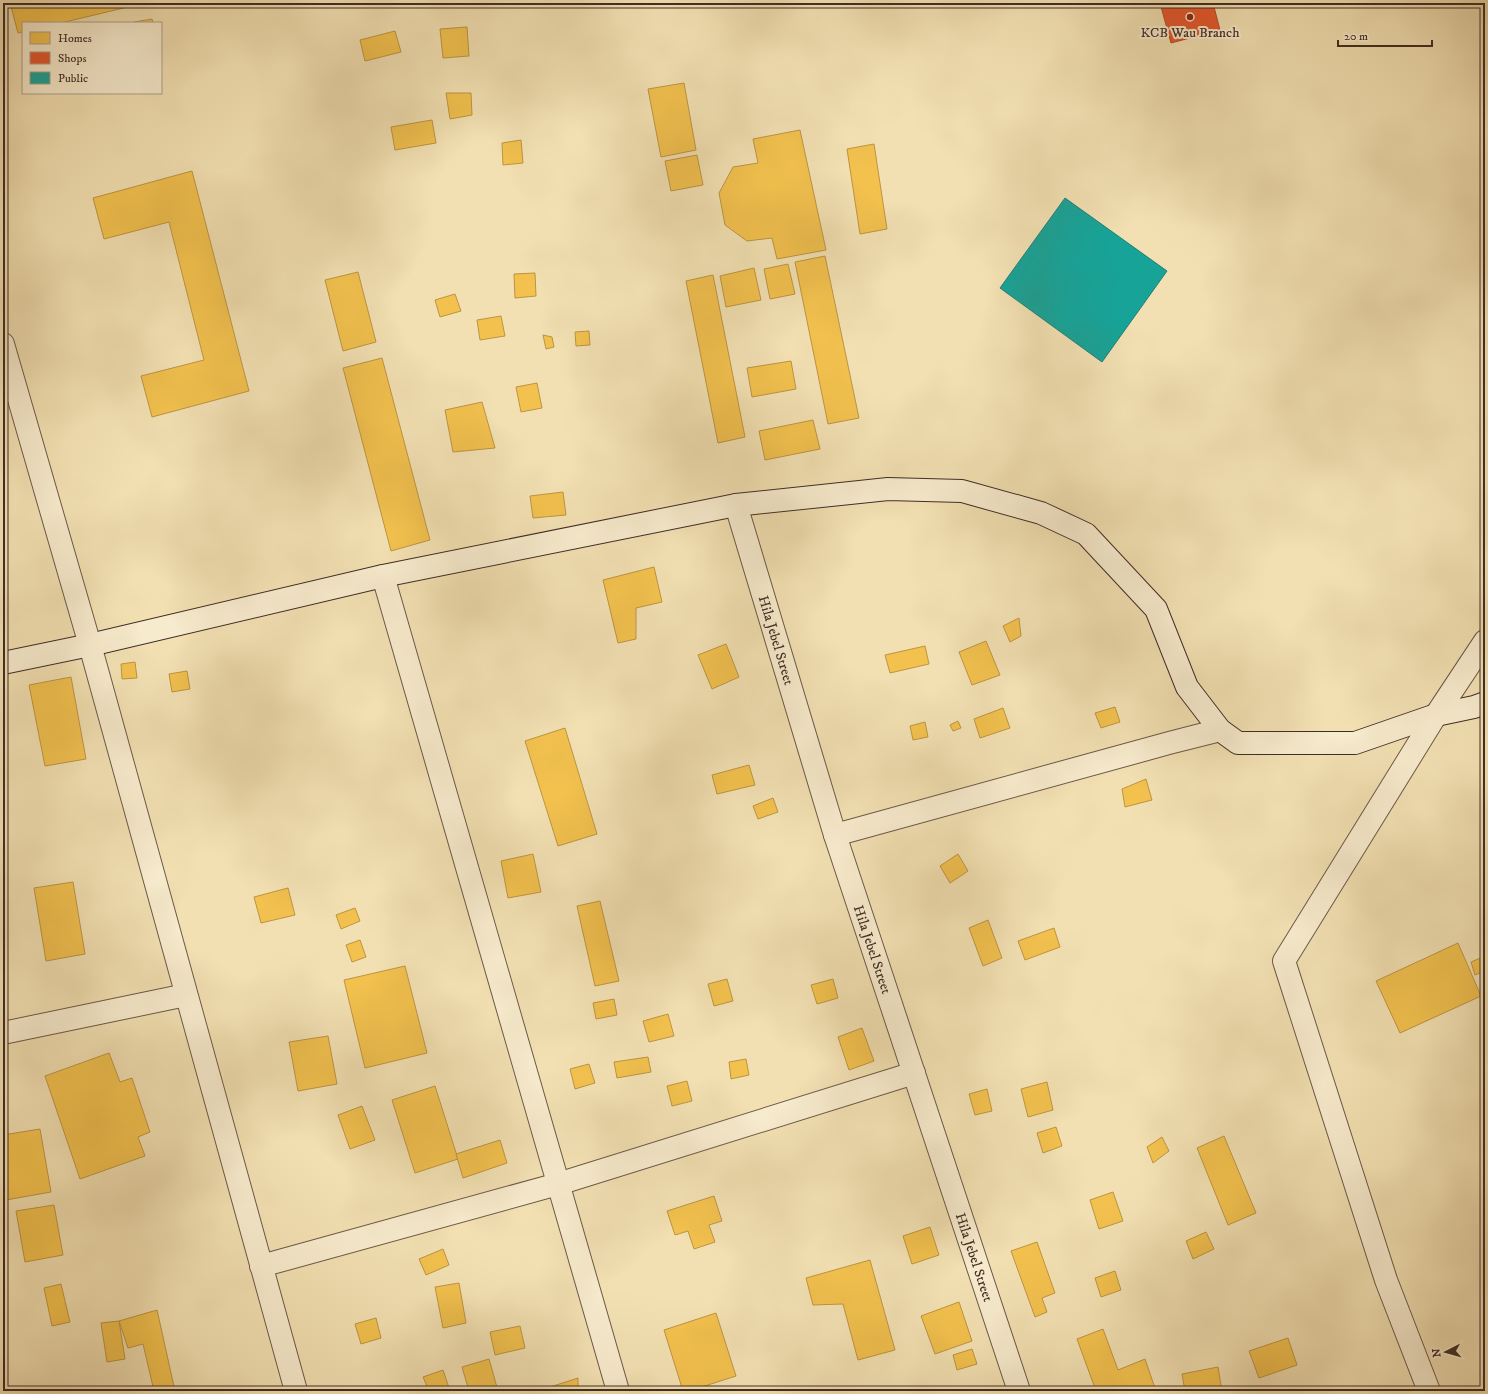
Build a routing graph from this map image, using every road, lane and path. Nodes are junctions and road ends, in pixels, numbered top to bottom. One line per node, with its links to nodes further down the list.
1 (3, 344): 5 (street)
2 (736, 505): 3 (street); 9 (street); 10 (street, Hila Jebel Street)
3 (383, 576): 5 (street); 14 (street)
4 (1485, 641): 8 (street)
5 (90, 645): 6 (street); 11 (street)
6 (3, 663)
7 (1485, 703): 8 (street)
8 (1436, 715): 9 (street); 19 (street)
9 (1220, 730): 10 (street)
10 (835, 835): 13 (street, Hila Jebel Street)
11 (186, 995): 12 (street); 15 (street)
12 (3, 1033)
13 (914, 1073): 14 (street); 18 (street, Hila Jebel Street)
14 (558, 1184): 15 (street); 17 (street)
15 (261, 1266): 16 (street)
16 (296, 1391)
17 (618, 1391)
18 (1019, 1391)
19 (1429, 1391)

